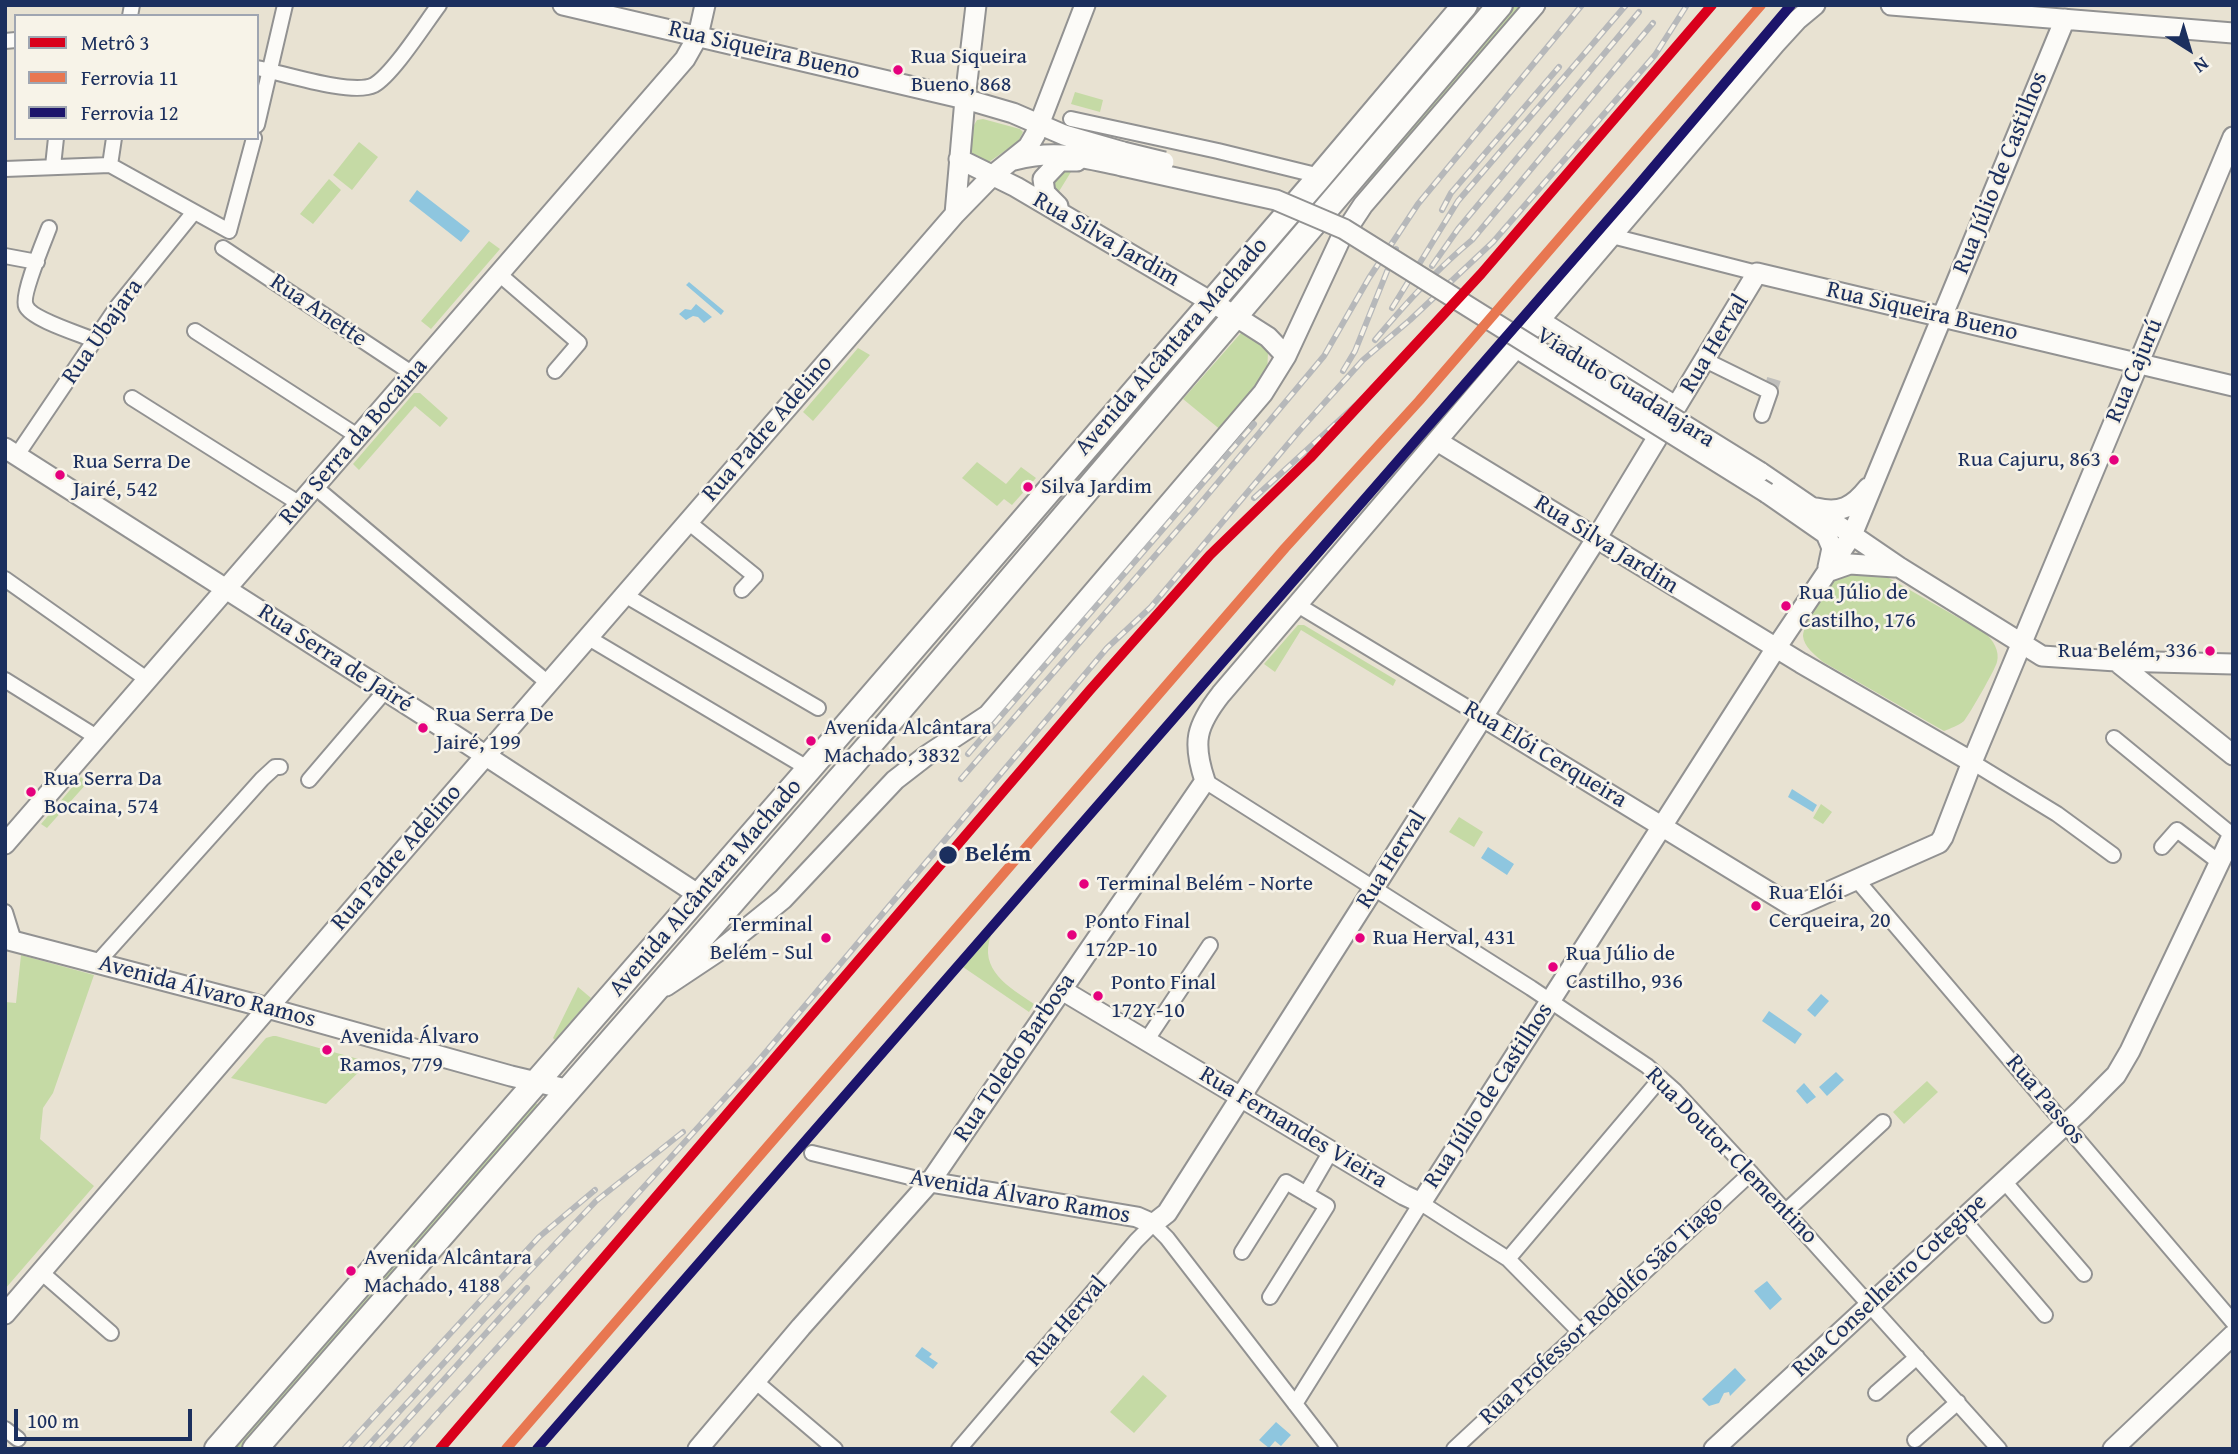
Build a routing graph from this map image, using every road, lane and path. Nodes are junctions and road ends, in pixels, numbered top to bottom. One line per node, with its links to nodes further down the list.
1 (285, 5): 15 (street)
2 (439, 5): 15 (street)
3 (563, 5): 14 (street, Rua Siqueira Bueno)
4 (705, 5): 14 (street, Rua Serra da Bocaina)
5 (976, 5): 17 (street)
6 (1085, 5): 16 (street)
7 (1465, 5): 34 (highway, Avenida Alcântara Machado)
8 (1500, 5): 46 (highway, Avenida Alcântara Machado)
9 (1535, 5): 52 (street, Avenida Alcântara Machado)
10 (1815, 5): 39 (street)
11 (1892, 5): 12 (street)
12 (2067, 12): 13 (street); 47 (street, Rua Júlio de Castilhos)
13 (2233, 33)
14 (698, 36): 17 (street, Rua Siqueira Bueno); 44 (street, Rua Serra da Bocaina)
15 (264, 69): 18 (street)
16 (1051, 90): 19 (street); 21 (street)
17 (965, 99): 19 (street, Rua Siqueira Bueno); 27 (street)
18 (259, 109)
19 (1013, 113): 21 (street, Viaduto Guadalajara)
20 (1071, 119): 34 (street)
21 (1039, 124): 28 (street, Viaduto Guadalajara); 29 (street)
22 (2233, 137): 54 (street, Rua Cajurú)
23 (56, 140): 31 (street)
24 (114, 140): 30 (street)
25 (253, 140): 35 (street)
26 (1086, 158): 28 (street, Viaduto Guadalajara); 29 (street, Viaduto Guadalajara); 37 (street)
27 (959, 159): 33 (street, Rua Silva Jardim); 36 (street)
28 (1123, 159): 68 (street, Viaduto Guadalajara, bridge)
29 (1013, 160): 33 (street, Rua Padre Adelino)
30 (110, 165): 31 (street); 35 (street)
31 (53, 166): 32 (street)
32 (5, 169)
33 (993, 174): 36 (street, Rua Padre Adelino); 37 (street, Rua Silva Jardim)
34 (1320, 176): 45 (highway, Avenida Alcântara Machado)
35 (194, 212): 50 (street, Rua Ubajara)
36 (955, 214): 69 (street, Rua Padre Adelino)
37 (1069, 219): 45 (street, Rua Silva Jardim)
38 (49, 228): 42 (street)
39 (1612, 236): 43 (street, Rua Siqueira Bueno); 48 (street)
40 (223, 248): 56 (street, Rua Anette)
41 (5, 256): 42 (street)
42 (37, 262): 50 (street)
43 (1758, 273): 47 (street, Rua Siqueira Bueno); 53 (street, Rua Herval)
44 (499, 274): 55 (street); 56 (street, Rua Serra da Bocaina)
45 (1210, 302): 46 (street, Rua Silva Jardim); 98 (highway, Avenida Alcântara Machado)
46 (1235, 316): 52 (street, Rua Silva Jardim); 115 (highway, Avenida Alcântara Machado)
47 (1942, 317): 54 (street, Rua Siqueira Bueno); 65 (street, Rua Júlio de Castilhos)
48 (1542, 319): 51 (street); 59 (street)
49 (195, 331): 61 (street)
50 (94, 340): 64 (street, Rua Ubajara)
51 (1515, 350): 62 (street); 63 (street)
52 (1286, 356): 115 (street, Avenida Alcântara Machado)
53 (1705, 360): 59 (street, Rua Herval); 60 (street)
54 (2138, 364): 57 (street, Rua Siqueira Bueno); 80 (street, Rua Cajurú)
55 (555, 370)
56 (413, 374): 61 (street, Rua Serra da Bocaina)
57 (2233, 386)
58 (132, 398): 67 (street)
59 (1678, 405): 62 (street, Rua Herval)
60 (1762, 415)
61 (359, 437): 66 (street, Rua Serra da Bocaina)
62 (1657, 438): 71 (street, Rua Herval)
63 (1437, 441): 71 (street, Rua Silva Jardim); 78 (street)
64 (11, 451): 75 (street, Rua Serra de Jairé)
65 (1875, 480): 68 (street); 70 (street, Rua Júlio de Castilhos)
66 (315, 487): 67 (street, Rua Serra da Bocaina); 87 (street)
67 (300, 504): 75 (street, Rua Serra da Bocaina)
68 (1807, 512): 70 (street, Viaduto Guadalajara); 73 (street, Viaduto Guadalajara)
69 (687, 521): 76 (street); 77 (street, Rua Padre Adelino)
70 (1852, 535): 72 (street, Viaduto Guadalajara); 73 (street, Rua Júlio de Castilhos)
71 (1596, 539): 81 (street, Rua Silva Jardim); 91 (street, Rua Herval)
72 (1899, 567): 73 (street); 80 (street, Viaduto Guadalajara)
73 (1827, 572): 81 (street, Rua Júlio de Castilhos)
74 (5, 579): 86 (street)
75 (226, 589): 86 (street, Rua Serra da Bocaina); 88 (street, Rua Serra de Jairé)
76 (742, 590)
77 (623, 594): 79 (street, Rua Padre Adelino); 90 (street)
78 (1296, 604): 91 (street, Rua Elói Cerqueira); 100 (street)
79 (587, 637): 87 (street, Rua Padre Adelino); 98 (street)
80 (2022, 644): 82 (street, Viaduto Guadalajara); 96 (street, Rua Cajurú)
81 (1776, 648): 96 (street, Rua Silva Jardim); 101 (street, Rua Júlio de Castilhos)
82 (2116, 661): 83 (street, Viaduto Guadalajara); 89 (street)
83 (2167, 662): 84 (street, Viaduto Guadalajara); 89 (street)
84 (2233, 664)
85 (5, 680): 92 (street)
86 (148, 680): 92 (street, Rua Serra da Bocaina)
87 (548, 683): 95 (street, Rua Padre Adelino)
88 (385, 691): 95 (street, Rua Serra de Jairé); 99 (street)
89 (2155, 692): 94 (street)
90 (818, 708)
91 (1483, 717): 101 (street, Rua Elói Cerqueira); 108 (street, Rua Herval)
92 (98, 738): 103 (street, Rua Serra da Bocaina)
93 (2114, 738): 102 (street)
94 (2233, 755)
95 (485, 757): 109 (street, Rua Serra de Jairé); 117 (street, Rua Padre Adelino)
96 (1972, 762): 105 (street); 107 (street, Rua Cajurú)
97 (280, 767): 113 (street)
98 (809, 769): 109 (highway, Avenida Alcântara Machado)
99 (309, 780)
100 (1205, 781): 108 (street, Rua Doutor Clementino); 114 (street, Rua Toledo Barbosa)
101 (1662, 826): 107 (street, Rua Elói Cerqueira); 116 (street, Rua Júlio de Castilhos)
102 (2233, 835): 106 (street, Rua Conselheiro Cotegipe)
103 (5, 844)
104 (2162, 847): 106 (street)
105 (2113, 855)
106 (2219, 862): 124 (street, Rua Conselheiro Cotegipe)
107 (1856, 879): 124 (street, Rua Passos)
108 (1374, 888): 116 (street, Rua Doutor Clementino); 122 (street, Rua Herval)
109 (699, 895): 120 (highway, Avenida Alcântara Machado)
110 (5, 912): 111 (street)
111 (9, 940): 113 (street, Avenida Álvaro Ramos)
112 (1210, 945): 118 (street)
113 (98, 962): 117 (street, Avenida Álvaro Ramos)
114 (1062, 990): 118 (street, Rua Fernandes Vieira); 129 (street, Rua Toledo Barbosa)
115 (645, 1000): 121 (highway, Avenida Alcântara Machado)
116 (1550, 1001): 119 (street, Rua Doutor Clementino); 131 (street, Rua Júlio de Castilhos)
117 (268, 1008): 120 (street, Avenida Álvaro Ramos); 137 (street, Rua Padre Adelino)
118 (1146, 1041): 122 (street, Rua Fernandes Vieira)
119 (1661, 1078): 127 (street, Rua Doutor Clementino); 136 (street)
120 (536, 1082): 121 (street, Avenida Álvaro Ramos); 156 (highway, Avenida Alcântara Machado)
121 (570, 1090): 157 (highway, Avenida Alcântara Machado)
122 (1241, 1097): 125 (street, Rua Fernandes Vieira); 134 (street, Rua Herval)
123 (1883, 1122): 132 (street)
124 (2066, 1124): 128 (street, Rua Conselheiro Cotegipe); 143 (street, Rua Passos)
125 (1331, 1151): 130 (street); 131 (street, Rua Fernandes Vieira)
126 (812, 1153): 129 (street, Avenida Álvaro Ramos)
127 (1751, 1173): 132 (street, Rua Doutor Clementino); 144 (street, Rua Professor Rodolfo São Tiago)
128 (2004, 1181): 133 (street, Rua Conselheiro Cotegipe); 138 (street)
129 (930, 1182): 134 (street, Avenida Álvaro Ramos); 148 (street, Rua Toledo Barbosa)
130 (1306, 1194): 135 (street); 139 (street)
131 (1421, 1203): 136 (street, Rua Fernandes Vieira); 151 (street, Rua Júlio de Castilhos)
132 (1786, 1211): 140 (street, Rua Doutor Clementino)
133 (1963, 1219): 140 (street, Rua Conselheiro Cotegipe); 142 (street)
134 (1153, 1224): 151 (street, Avenida Álvaro Ramos); 160 (street, Rua Herval)
135 (1242, 1252)
136 (1508, 1259): 144 (street, Rua Fernandes Vieira)
137 (41, 1272): 141 (street, Rua Padre Adelino); 145 (street)
138 (2084, 1274)
139 (1270, 1297)
140 (1870, 1304): 147 (street, Rua Doutor Clementino); 162 (street, Rua Conselheiro Cotegipe)
141 (5, 1314)
142 (2045, 1315)
143 (2233, 1321)
144 (1579, 1331): 161 (street, Rua Professor Rodolfo São Tiago)
145 (111, 1333)
146 (2233, 1335): 164 (street)
147 (1917, 1357): 149 (street); 150 (street, Rua Doutor Clementino)
148 (755, 1381): 158 (street, Rua Toledo Barbosa); 159 (street)
149 (1875, 1393)
150 (1958, 1402): 154 (street); 163 (street, Rua Doutor Clementino)
151 (1295, 1404): 155 (street, Avenida Álvaro Ramos)
152 (5, 1429): 153 (street)
153 (18, 1439)
154 (1915, 1440)
155 (1325, 1447)
156 (217, 1449)
157 (255, 1449)
158 (698, 1449)
159 (835, 1449)
160 (959, 1449)
161 (1454, 1449)
162 (1714, 1449)
163 (1999, 1449)
164 (2113, 1449)

